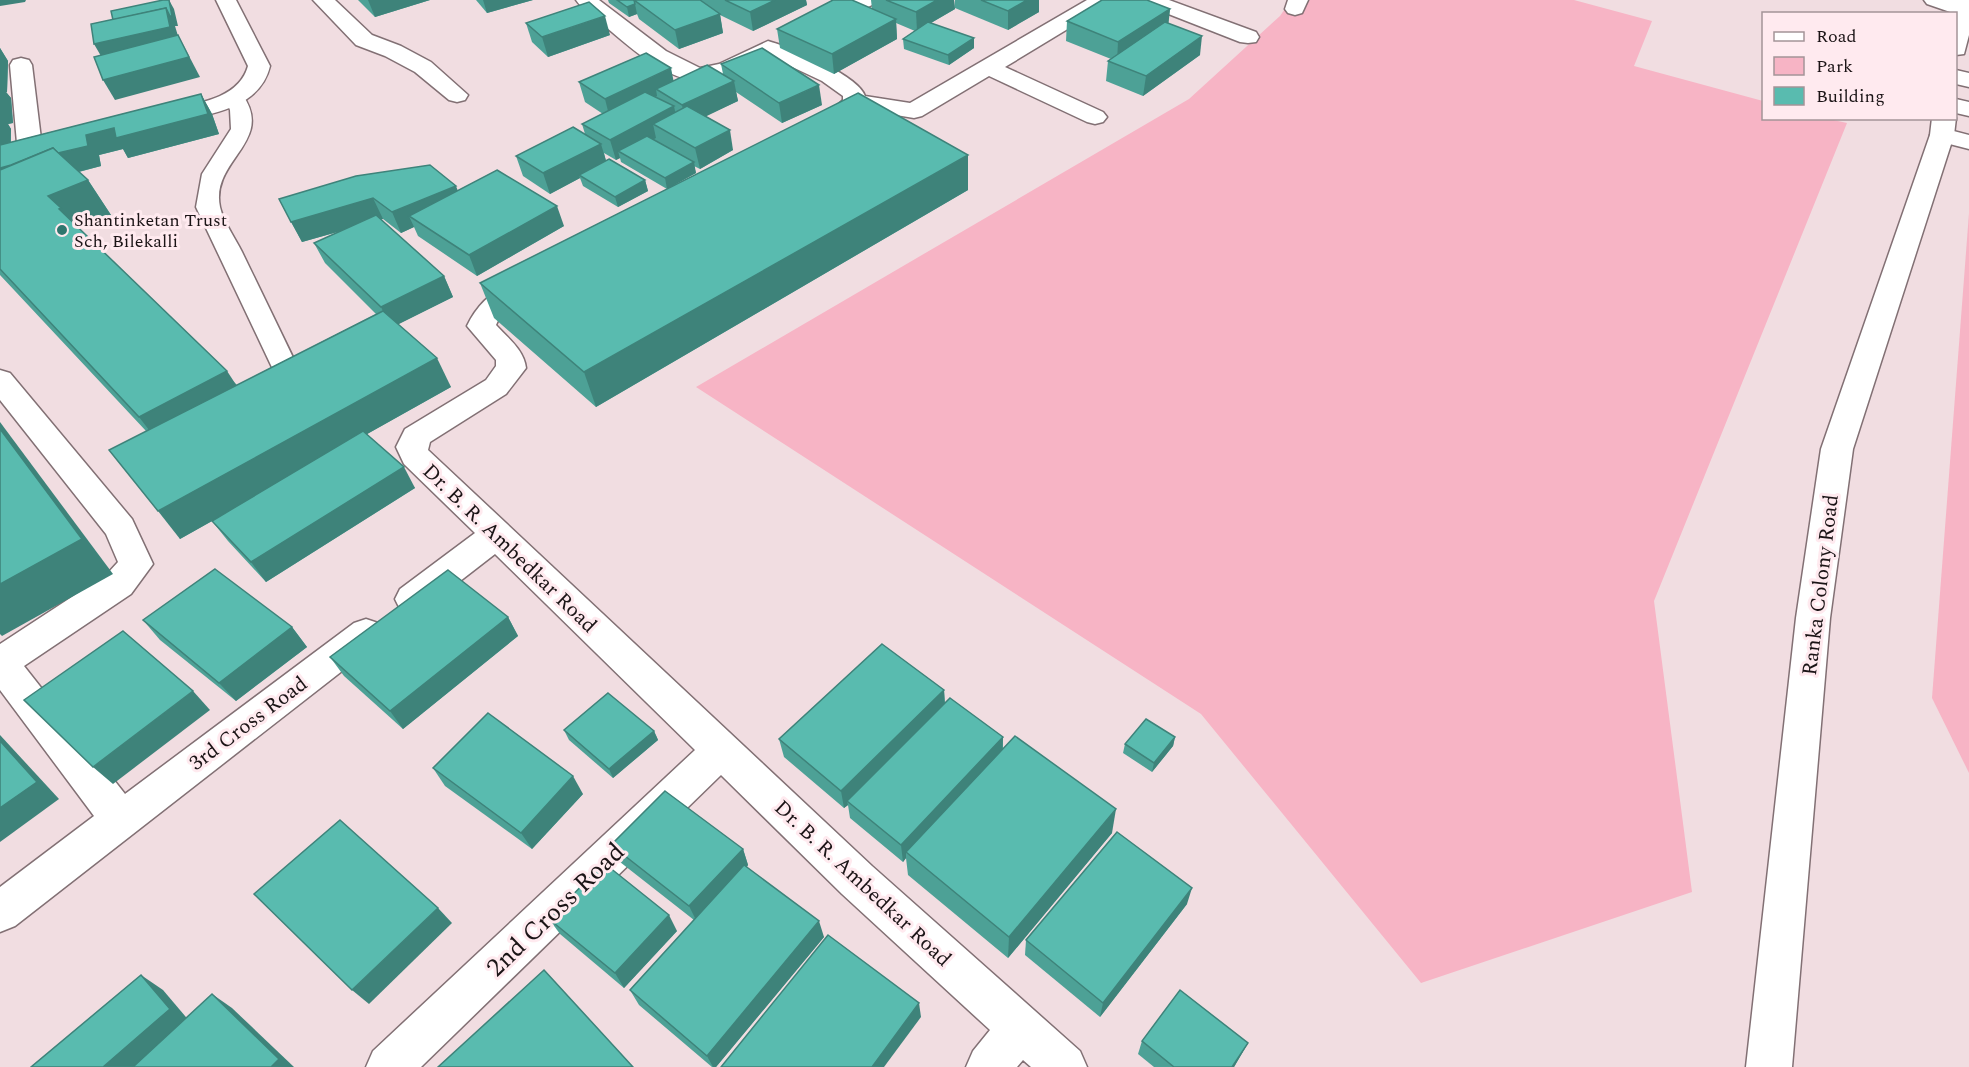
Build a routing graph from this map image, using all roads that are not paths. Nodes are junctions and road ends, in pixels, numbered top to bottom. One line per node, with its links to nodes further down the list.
1 (226, 0): 17 (street)
2 (323, 0): 16 (street)
3 (586, 0): 14 (street)
4 (1102, 0): 13 (street)
5 (1150, 0): 9 (street)
6 (1934, 0): 8 (street)
7 (853, 3): 10 (street)
8 (1963, 4): 11 (street)
9 (1248, 37)
10 (786, 40): 14 (street); 18 (street)
11 (1957, 43)
12 (21, 65): 23 (street)
13 (988, 67): 18 (street); 20 (street)
14 (702, 75): 15 (street)
15 (672, 90)
16 (457, 95)
17 (235, 98): 21 (street); 27 (lane)
18 (854, 101): 24 (street)
19 (1969, 109): 22 (street)
20 (1095, 117)
21 (136, 124)
22 (1953, 125): 37 (street, Ranka Colony Road)
23 (93, 136)
24 (800, 137)
25 (558, 269): 28 (street, Dr. B. R. Ambedkar Road)
26 (0, 380): 29 (street)
27 (291, 380)
28 (496, 535): 30 (street, Dr. B. R. Ambedkar Road); 31 (street, 3rd Cross Road)
29 (0, 662): 31 (street)
30 (721, 750): 33 (street, Dr. B. R. Ambedkar Road); 34 (street, 2nd Cross Road)
31 (121, 820): 32 (street, 3rd Cross Road)
32 (0, 912)
33 (1020, 1027): 35 (street); 36 (street, Dr. B. R. Ambedkar Road)
34 (389, 1067)
35 (989, 1067)
36 (1064, 1067)
37 (1769, 1067)

